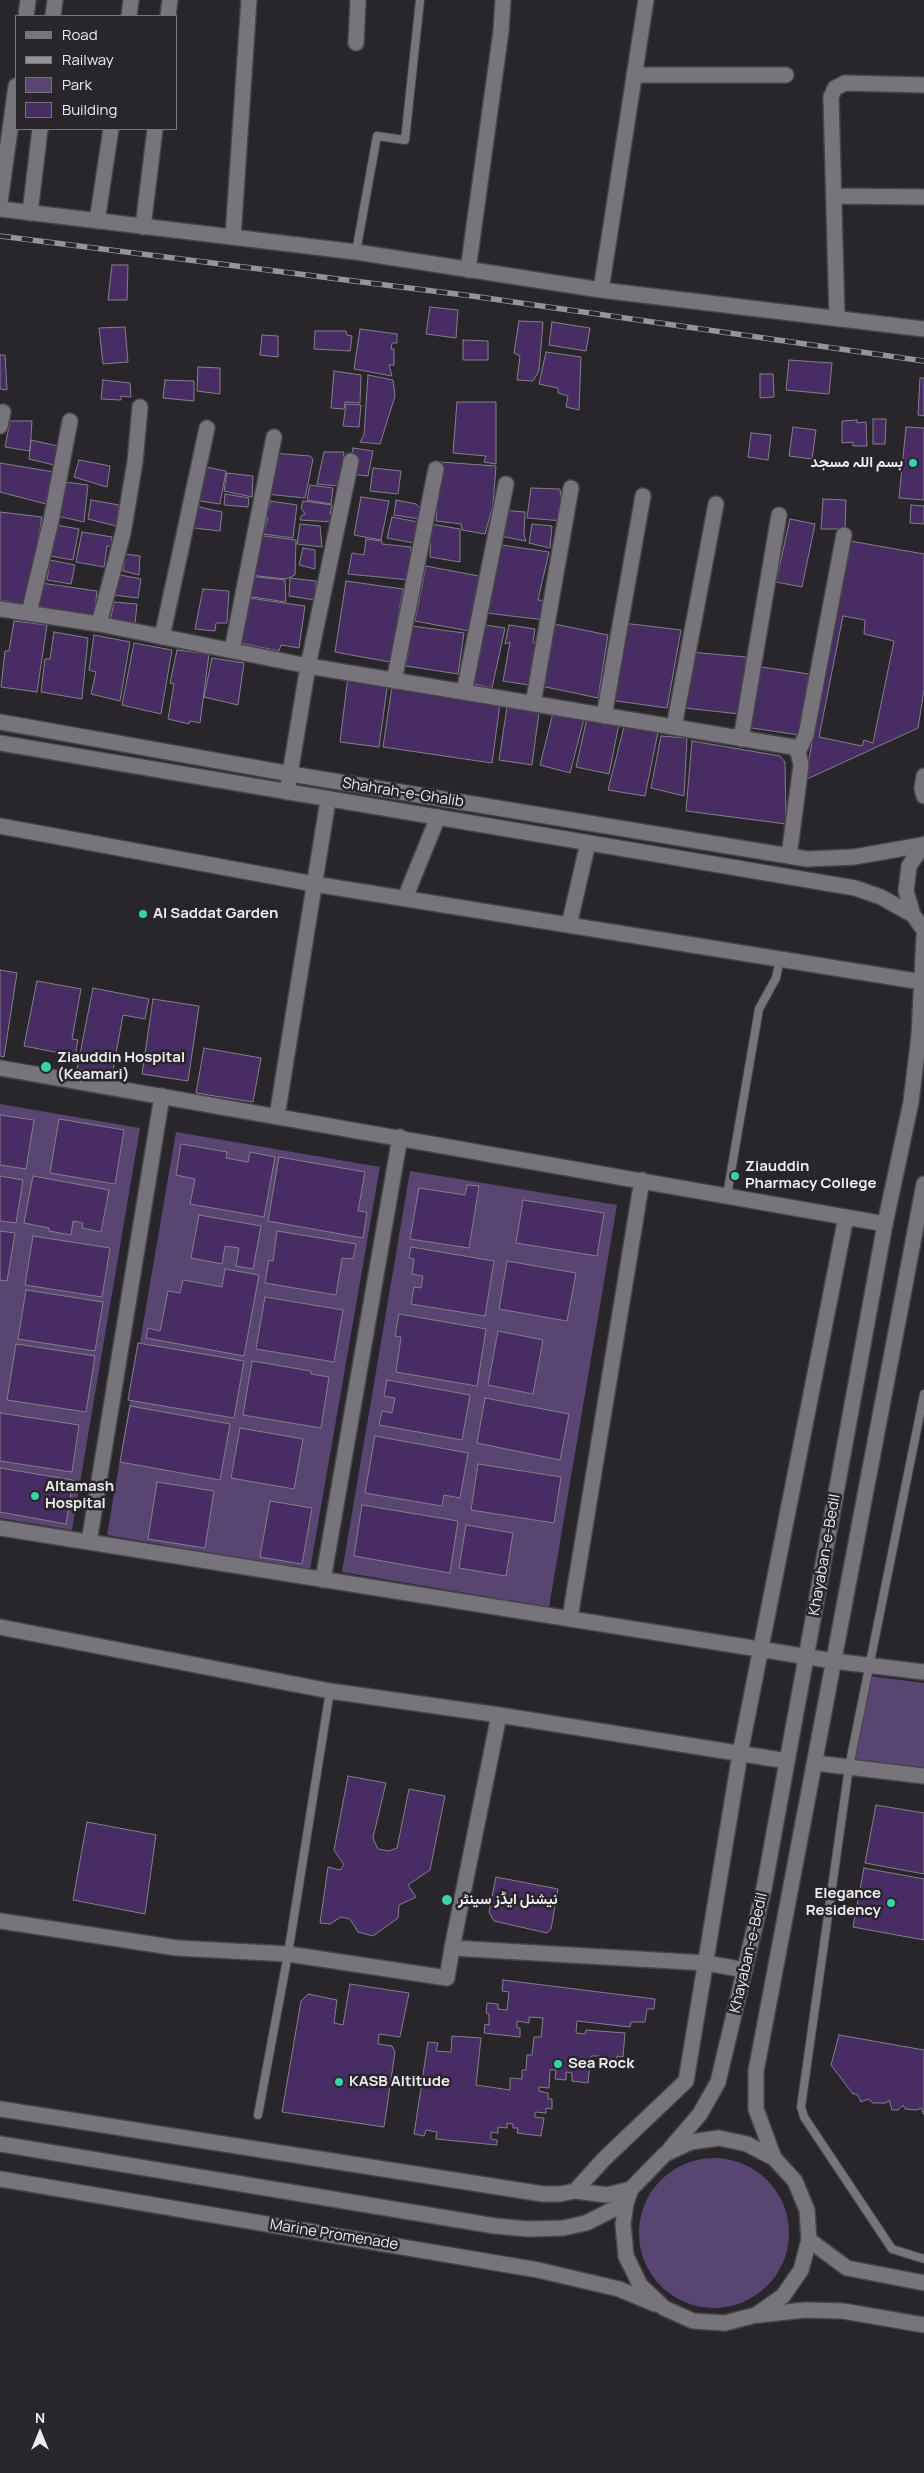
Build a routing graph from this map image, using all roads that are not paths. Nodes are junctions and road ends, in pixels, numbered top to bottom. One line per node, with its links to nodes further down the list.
1 (28, 0): 10 (street)
2 (55, 0): 11 (street)
3 (132, 0): 12 (street)
4 (170, 0): 13 (street)
5 (249, 0): 29 (street)
6 (358, 0): 14 (street)
7 (420, 0): 30 (lane)
8 (503, 0): 31 (street)
9 (646, 0): 15 (street)
10 (26, 15)
11 (53, 15)
12 (129, 15)
13 (168, 15)
14 (356, 43)
15 (634, 75): 16 (street); 32 (street)
16 (786, 75)
17 (924, 85): 22 (street)
18 (15, 93): 24 (street)
19 (40, 130): 26 (street)
20 (111, 130): 27 (street)
21 (155, 130): 28 (street)
22 (835, 196): 23 (street); 33 (street)
23 (924, 196)
24 (0, 202)
25 (0, 209): 26 (street)
26 (30, 213): 27 (street)
27 (97, 221): 28 (street)
28 (143, 226): 29 (street)
29 (233, 237): 30 (street)
30 (356, 252): 31 (street)
31 (468, 270): 32 (street)
32 (601, 290): 33 (street)
33 (837, 318): 34 (street)
34 (924, 329)
35 (140, 407): 49 (street)
36 (70, 421): 48 (street)
37 (207, 428): 50 (street)
38 (274, 437): 51 (street)
39 (351, 461): 52 (street)
40 (436, 468): 53 (street)
41 (506, 484): 54 (street)
42 (571, 488): 55 (street)
43 (643, 496): 56 (street)
44 (716, 504): 58 (street)
45 (779, 515): 59 (street)
46 (844, 535): 61 (street)
47 (0, 609): 48 (street)
48 (29, 613): 49 (street)
49 (99, 624): 50 (street)
50 (162, 637): 51 (street)
51 (232, 650): 52 (street)
52 (308, 666): 53 (street); 62 (street)
53 (394, 681): 54 (street)
54 (464, 692): 55 (street)
55 (533, 704): 56 (street)
56 (604, 716): 58 (street)
57 (0, 722): 62 (street, Shahrah-e-Ghalib)
58 (674, 727): 59 (street)
59 (741, 739): 61 (street)
60 (0, 743): 64 (street, Shahrah-e-Ghalib)
61 (798, 752): 71 (street)
62 (291, 774): 64 (street); 71 (street, Shahrah-e-Ghalib)
63 (924, 776): 65 (street)
64 (287, 792): 66 (street, Shahrah-e-Ghalib)
65 (924, 796)
66 (328, 800): 67 (street, Shahrah-e-Ghalib); 72 (street)
67 (438, 817): 69 (street, Shahrah-e-Ghalib); 73 (street)
68 (0, 826): 72 (street)
69 (588, 842): 74 (street, Shahrah-e-Ghalib); 75 (street)
70 (923, 844): 71 (street, Shahrah-e-Ghalib); 74 (street)
71 (789, 856)
72 (314, 884): 73 (street); 82 (street)
73 (405, 898): 75 (street)
74 (912, 915): 76 (street)
75 (569, 925): 78 (street)
76 (924, 930)
77 (924, 937): 79 (street, Khayaban-e-Bedil)
78 (780, 960): 79 (street); 86 (lane)
79 (922, 982): 88 (street, Khayaban-e-Bedil)
80 (0, 1068): 81 (street)
81 (162, 1096): 82 (street); 91 (street)
82 (277, 1116): 83 (street)
83 (400, 1137): 84 (street); 92 (street)
84 (642, 1180): 86 (street); 93 (street)
85 (923, 1190): 97 (street, Khayaban-e-Bedil)
86 (727, 1196): 87 (street)
87 (846, 1217): 88 (street); 95 (street)
88 (885, 1224): 96 (street, Khayaban-e-Bedil)
89 (924, 1394): 98 (lane)
90 (0, 1528): 91 (street)
91 (89, 1542): 92 (street)
92 (323, 1580): 93 (street)
93 (570, 1618): 95 (street)
94 (0, 1627): 100 (street)
95 (761, 1649): 96 (street); 102 (street)
96 (806, 1656): 97 (street); 103 (street, Khayaban-e-Bedil)
97 (834, 1661): 98 (street); 104 (street, Khayaban-e-Bedil)
98 (870, 1667): 99 (street); 105 (lane)
99 (924, 1672)
100 (330, 1692): 101 (street); 109 (lane)
101 (499, 1715): 102 (street); 108 (street)
102 (740, 1754): 103 (street); 110 (street)
103 (786, 1761): 111 (street, Khayaban-e-Bedil)
104 (815, 1763): 105 (street); 116 (street, Khayaban-e-Bedil)
105 (849, 1766): 106 (street); 122 (lane)
106 (924, 1776)
107 (0, 1921): 109 (street)
108 (452, 1948): 109 (street); 110 (street)
109 (288, 1954): 113 (lane)
110 (706, 1963): 111 (street); 119 (street)
111 (745, 1970): 115 (street, Khayaban-e-Bedil)
112 (0, 2109): 119 (street)
113 (258, 2115)
114 (0, 2144): 120 (street)
115 (665, 2154): 116 (street); 118 (street, Khayaban-e-Bedil)
116 (774, 2158): 121 (street)
117 (0, 2179): 124 (street, Marine Promenade)
118 (631, 2189): 119 (street); 120 (street)
119 (575, 2192)
120 (626, 2203): 124 (street)
121 (809, 2240): 123 (street); 125 (street)
122 (924, 2259)
123 (924, 2284)
124 (664, 2308): 125 (street, Marine Promenade)
125 (756, 2315): 126 (street)
126 (924, 2325)

